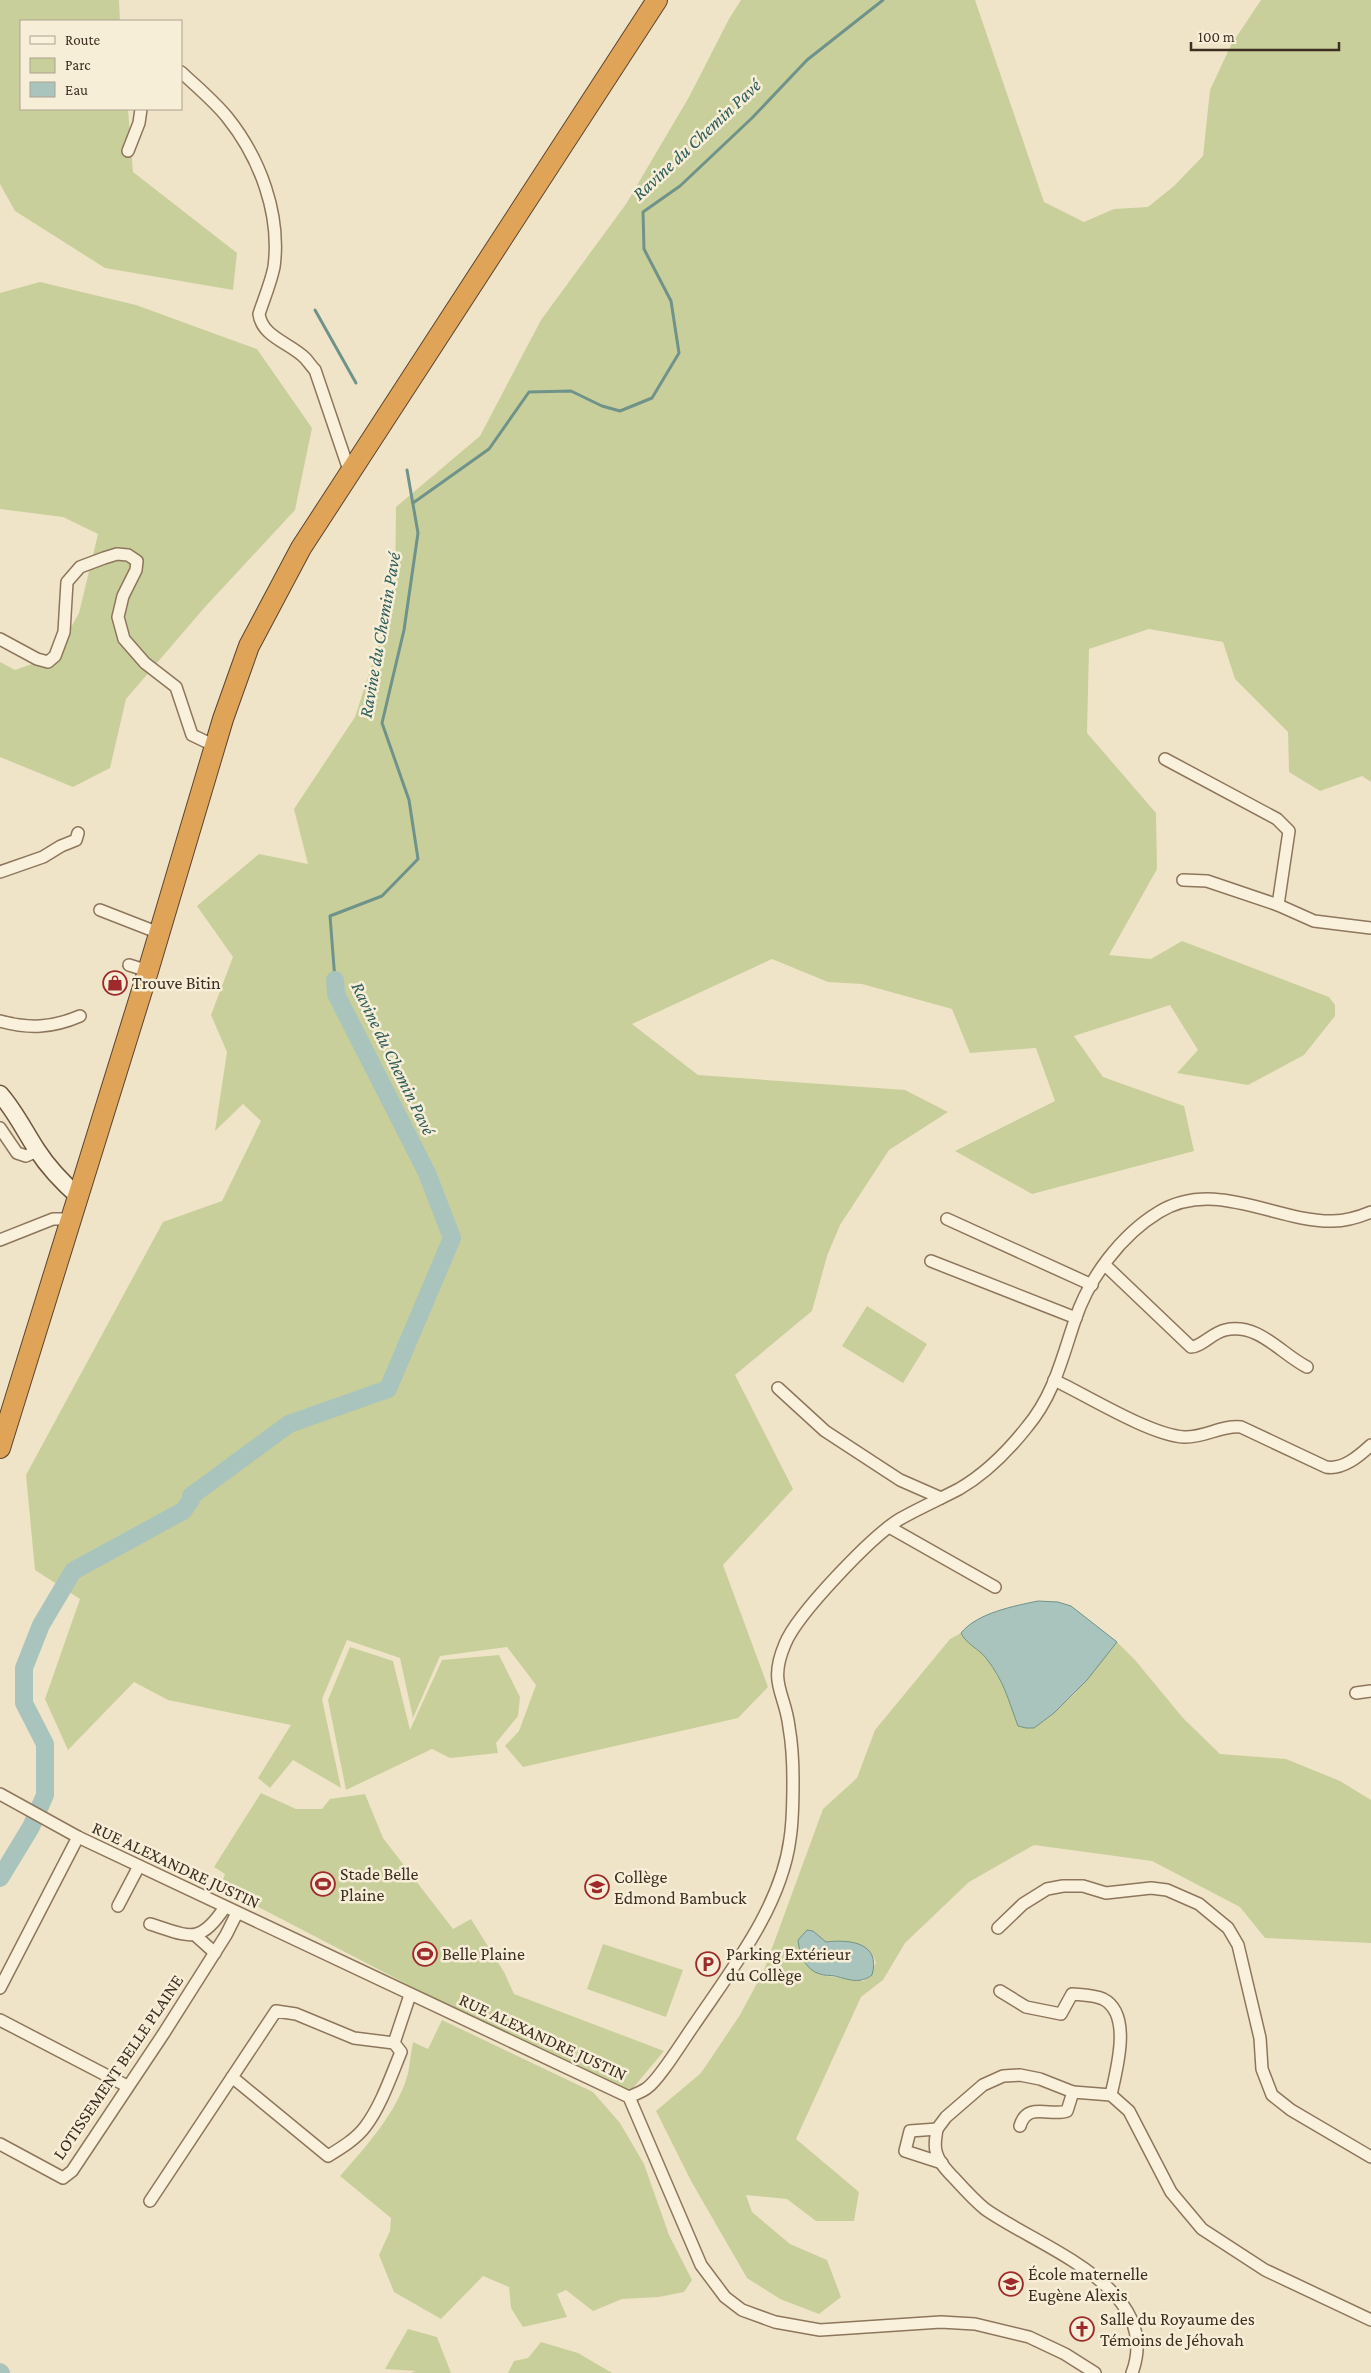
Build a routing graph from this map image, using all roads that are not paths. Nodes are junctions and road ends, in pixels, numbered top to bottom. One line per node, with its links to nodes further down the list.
1 (657, 0): 5 (highway)
2 (182, 73): 5 (street)
3 (141, 110): 4 (street)
4 (128, 151)
5 (350, 473): 7 (highway)
6 (0, 639): 7 (street)
7 (215, 746): 15 (highway)
8 (1165, 759): 12 (street)
9 (78, 833): 10 (street)
10 (0, 872)
11 (1183, 880): 12 (street)
12 (1278, 905): 14 (street)
13 (100, 910): 15 (street)
14 (1371, 928)
15 (159, 934): 21 (highway)
16 (80, 1016): 17 (street)
17 (0, 1021)
18 (0, 1094): 20 (main road)
19 (0, 1128): 20 (street)
20 (37, 1151): 21 (main road)
21 (78, 1197): 23 (highway)
22 (1371, 1212): 27 (street)
23 (71, 1219): 25 (street); 34 (highway)
24 (948, 1219): 28 (street)
25 (0, 1240)
26 (931, 1261): 29 (street)
27 (1105, 1265): 28 (street); 30 (street)
28 (1092, 1285): 29 (street)
29 (1076, 1318): 31 (street)
30 (1307, 1367)
31 (1054, 1380): 33 (street); 35 (street)
32 (778, 1388): 35 (street)
33 (1371, 1445)
34 (0, 1448)
35 (941, 1498): 36 (street)
36 (889, 1527): 37 (street); 59 (street)
37 (995, 1587)
38 (1371, 1691): 39 (street)
39 (1356, 1694)
40 (0, 1794): 41 (street, RUE ALEXANDRE JUSTIN)
41 (78, 1837): 42 (street, RUE ALEXANDRE JUSTIN); 50 (street)
42 (139, 1866): 43 (street); 44 (street, RUE ALEXANDRE JUSTIN)
43 (118, 1906)
44 (225, 1907): 45 (street, RUE ALEXANDRE JUSTIN); 48 (street)
45 (237, 1913): 49 (street, LOTISSEMENT BELLE PLAINE); 52 (street, RUE ALEXANDRE JUSTIN)
46 (150, 1924): 48 (street)
47 (998, 1928): 63 (street)
48 (195, 1935): 49 (street)
49 (215, 1952): 56 (street, LOTISSEMENT BELLE PLAINE)
50 (0, 1988)
51 (1000, 1991): 58 (street)
52 (410, 1995): 54 (street); 59 (street, RUE ALEXANDRE JUSTIN)
53 (0, 2020): 56 (street)
54 (394, 2043): 55 (street); 55 (street)
55 (232, 2077): 65 (street)
56 (127, 2086): 62 (street, LOTISSEMENT BELLE PLAINE)
57 (1073, 2092): 58 (street); 60 (street); 61 (street)
58 (1111, 2095): 66 (street)
59 (629, 2097): 67 (street, RUE ALEXANDRE JUSTIN)
60 (1020, 2126)
61 (937, 2129): 64 (street); 64 (street)
62 (0, 2144)
63 (1371, 2156)
64 (942, 2163): 68 (street)
65 (150, 2201)
66 (1371, 2320)
67 (1095, 2373)
68 (1132, 2373)

